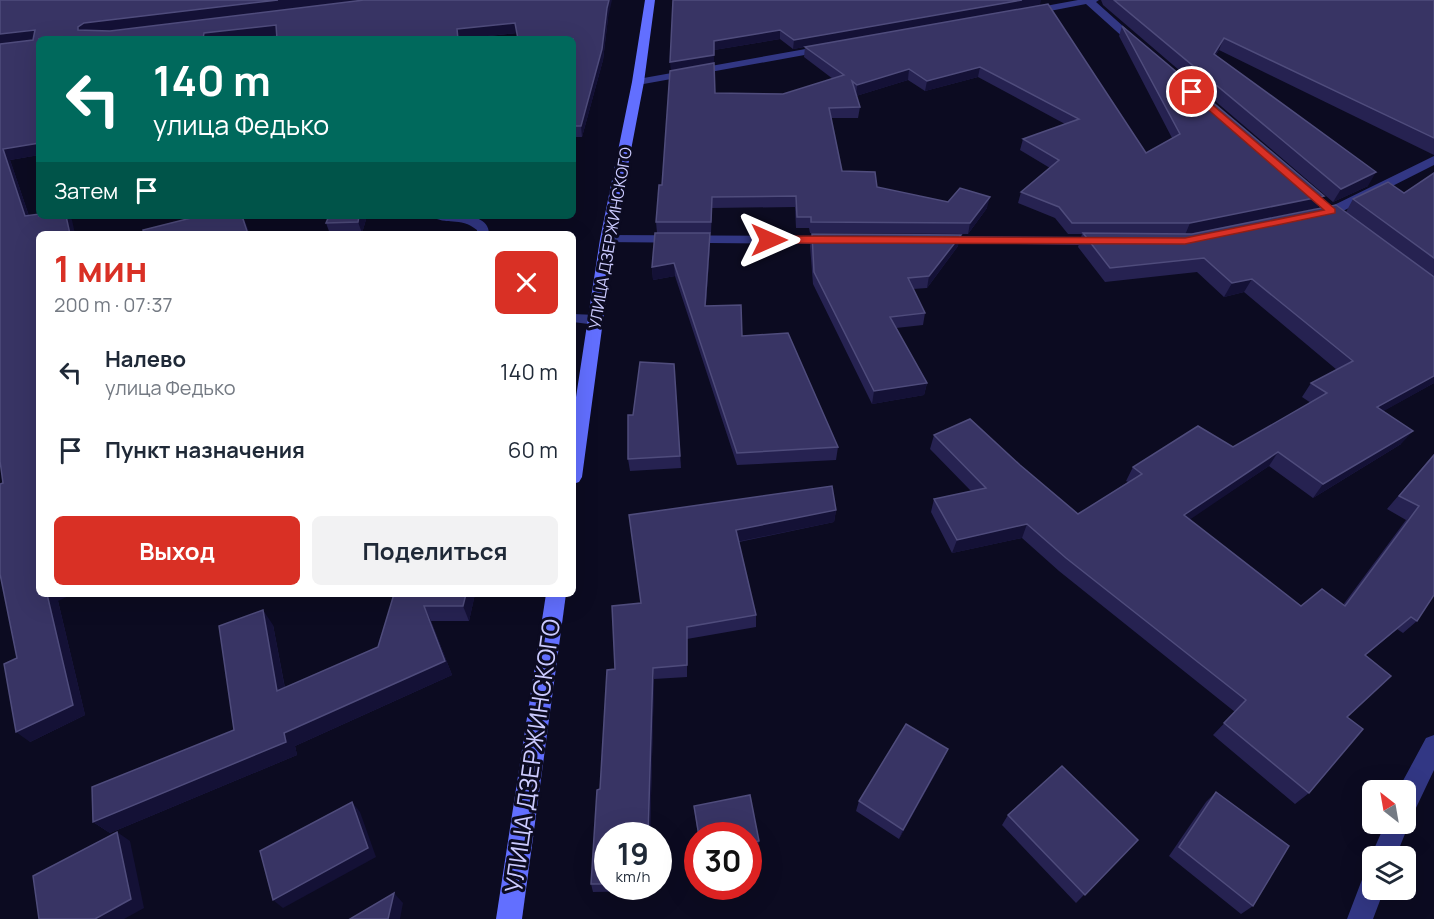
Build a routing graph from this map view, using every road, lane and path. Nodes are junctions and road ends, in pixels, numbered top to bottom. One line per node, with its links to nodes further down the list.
1 (650, 0): 6 (main road, УЛИЦА ДЗЕРЖИНСКОГО)
2 (1089, 0): 3 (street); 5 (street)
3 (1018, 14)
4 (834, 47): 6 (street)
5 (1151, 56)
6 (638, 82): 11 (main road, УЛИЦА ДЗЕРЖИНСКОГО)
7 (1434, 160): 8 (street)
8 (1298, 218)
9 (471, 219): 10 (lane)
10 (483, 231)
11 (607, 239): 12 (street); 16 (main road, УЛИЦА ДЗЕРЖИНСКОГО)
12 (843, 240)
13 (926, 240): 14 (street)
14 (1114, 241)
15 (576, 318): 16 (lane)
16 (596, 320): 17 (main road, УЛИЦА ДЗЕРЖИНСКОГО)
17 (576, 457)
18 (556, 597): 22 (main road, УЛИЦА ДЗЕРЖИНСКОГО)
19 (1434, 746): 20 (street)
20 (1416, 781)
21 (1367, 900): 23 (street)
22 (509, 919)
23 (1360, 919)

